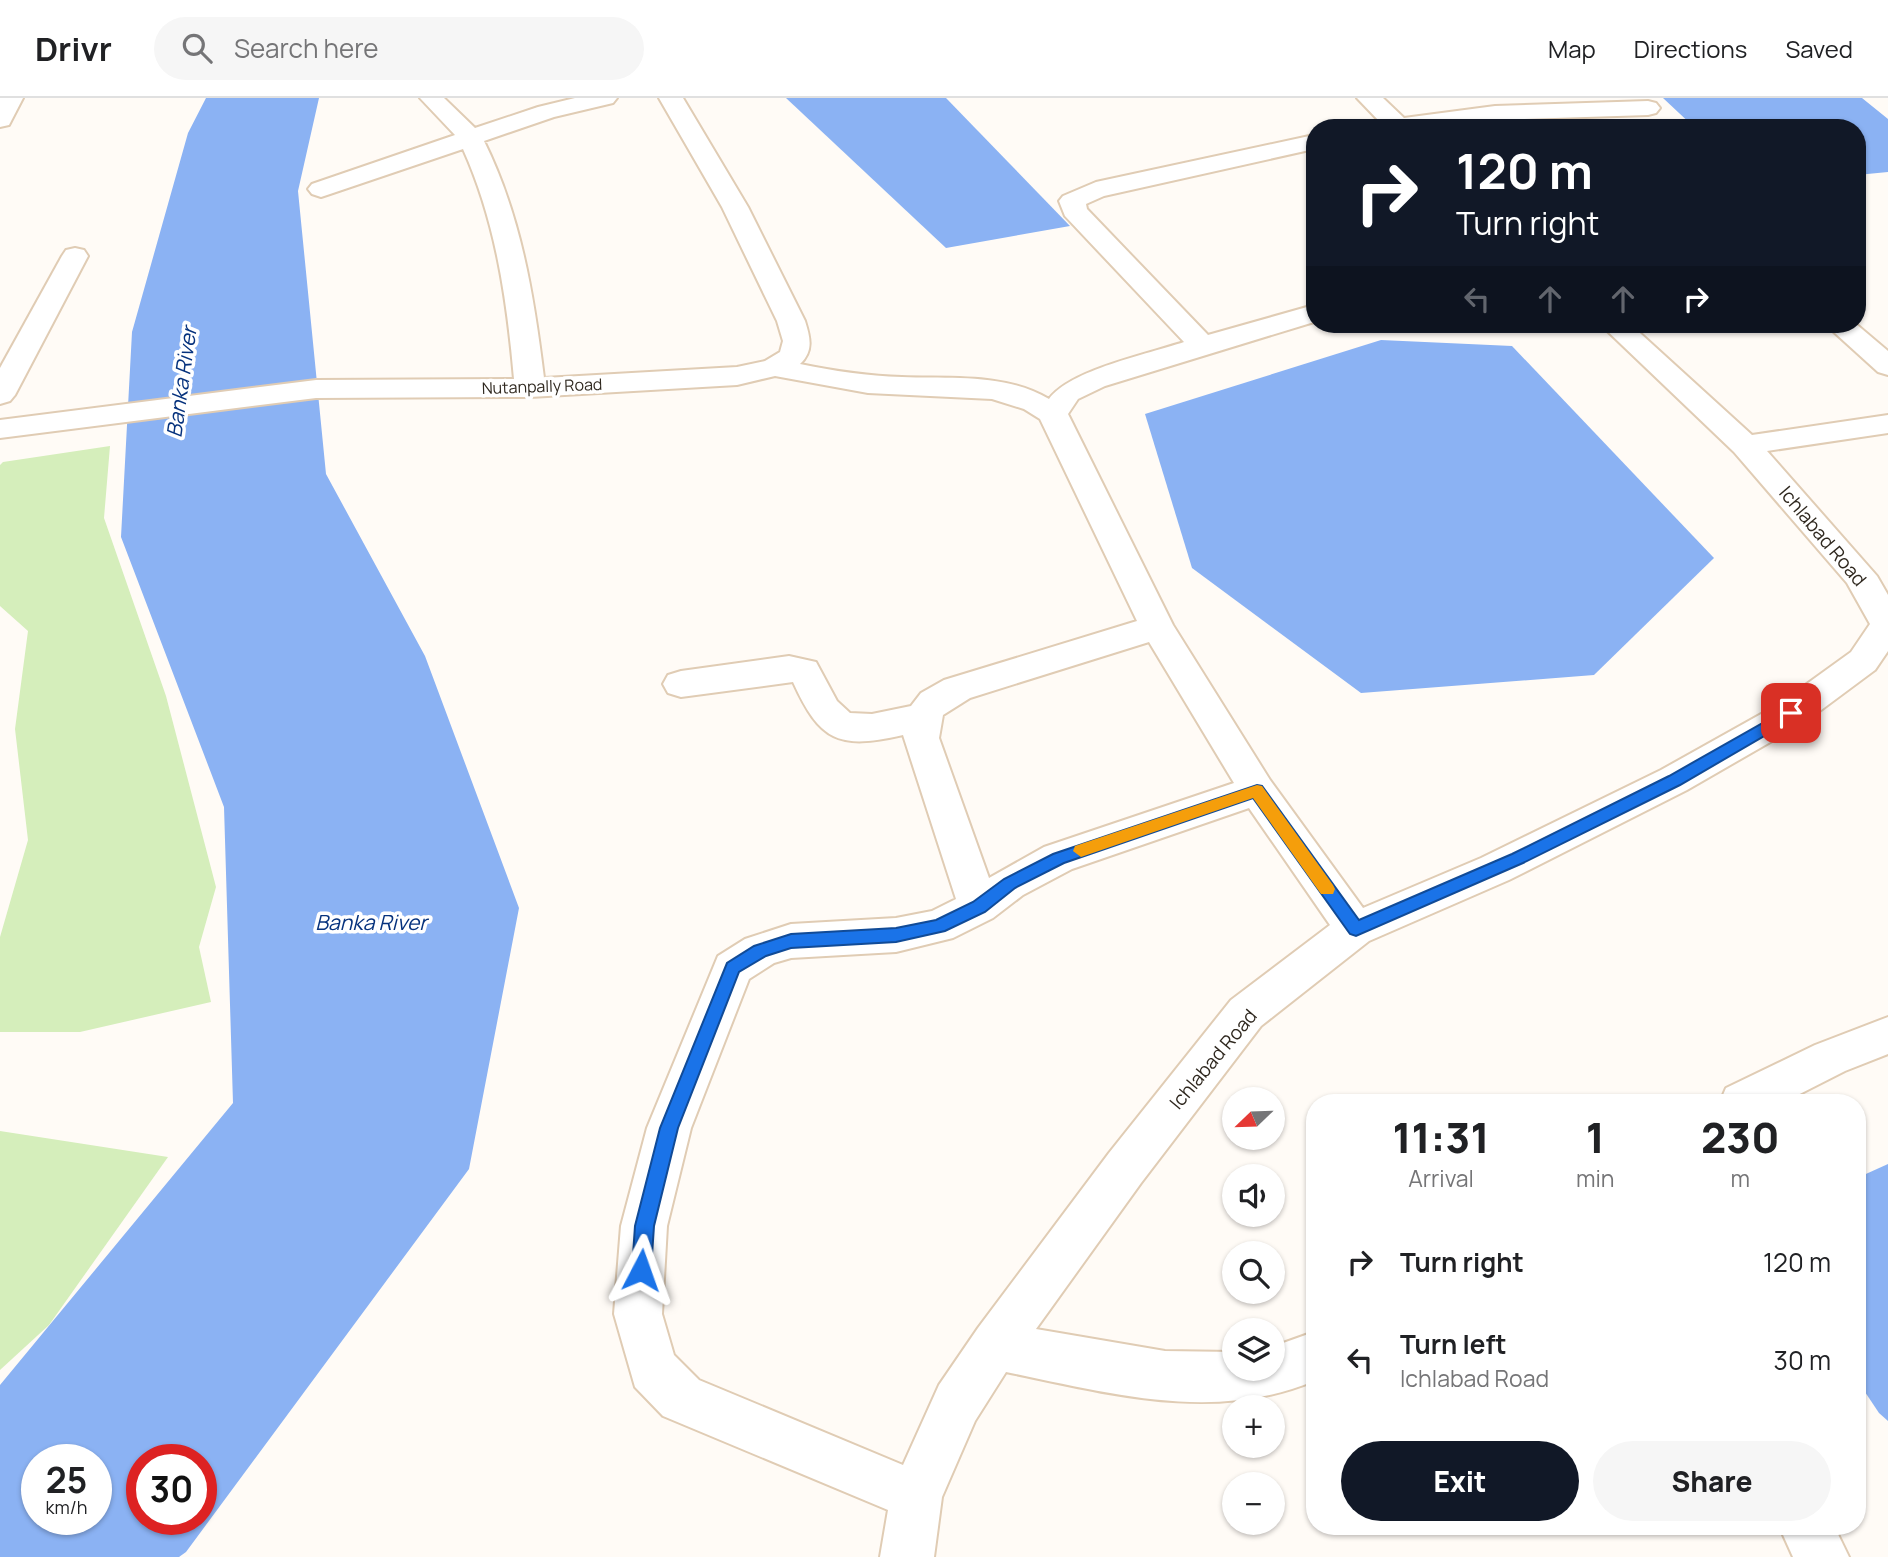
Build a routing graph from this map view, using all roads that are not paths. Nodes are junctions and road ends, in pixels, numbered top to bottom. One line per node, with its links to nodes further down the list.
1 (10, 98): 9 (street)
2 (432, 98): 10 (street)
3 (605, 98): 10 (street)
4 (671, 98): 19 (street)
5 (1368, 98): 7 (street)
6 (1648, 108): 8 (street)
7 (1387, 119)
8 (1452, 119)
9 (0, 120)
10 (470, 139): 12 (street); 20 (street)
11 (1306, 144): 17 (street)
12 (321, 189)
13 (75, 256): 21 (street)
14 (1306, 315): 17 (street)
15 (1624, 333): 25 (street, Ichlabad Road)
16 (1850, 333): 18 (street)
17 (1202, 345): 22 (street)
18 (1888, 366)
19 (775, 367): 20 (street, Nutanpally Road); 22 (street)
20 (530, 388): 24 (street, Nutanpally Road)
21 (0, 395)
22 (1052, 414): 27 (street)
23 (1888, 424): 25 (street)
24 (0, 429)
25 (1745, 445): 26 (street, Ichlabad Road)
26 (1888, 625): 32 (street, Ichlabad Road)
27 (1157, 627): 29 (street); 30 (street)
28 (681, 684): 29 (street)
29 (922, 717): 31 (street)
30 (1257, 790): 31 (street); 32 (street)
31 (979, 907): 37 (street)
32 (1356, 929): 35 (street, Ichlabad Road)
33 (1888, 1035): 34 (street)
34 (1758, 1094)
35 (995, 1345): 36 (street); 37 (street, Ichlabad Road)
36 (1306, 1360)
37 (916, 1496): 39 (street, Ichlabad Road)
38 (1810, 1535): 40 (street)
39 (907, 1557)
40 (1822, 1557)

